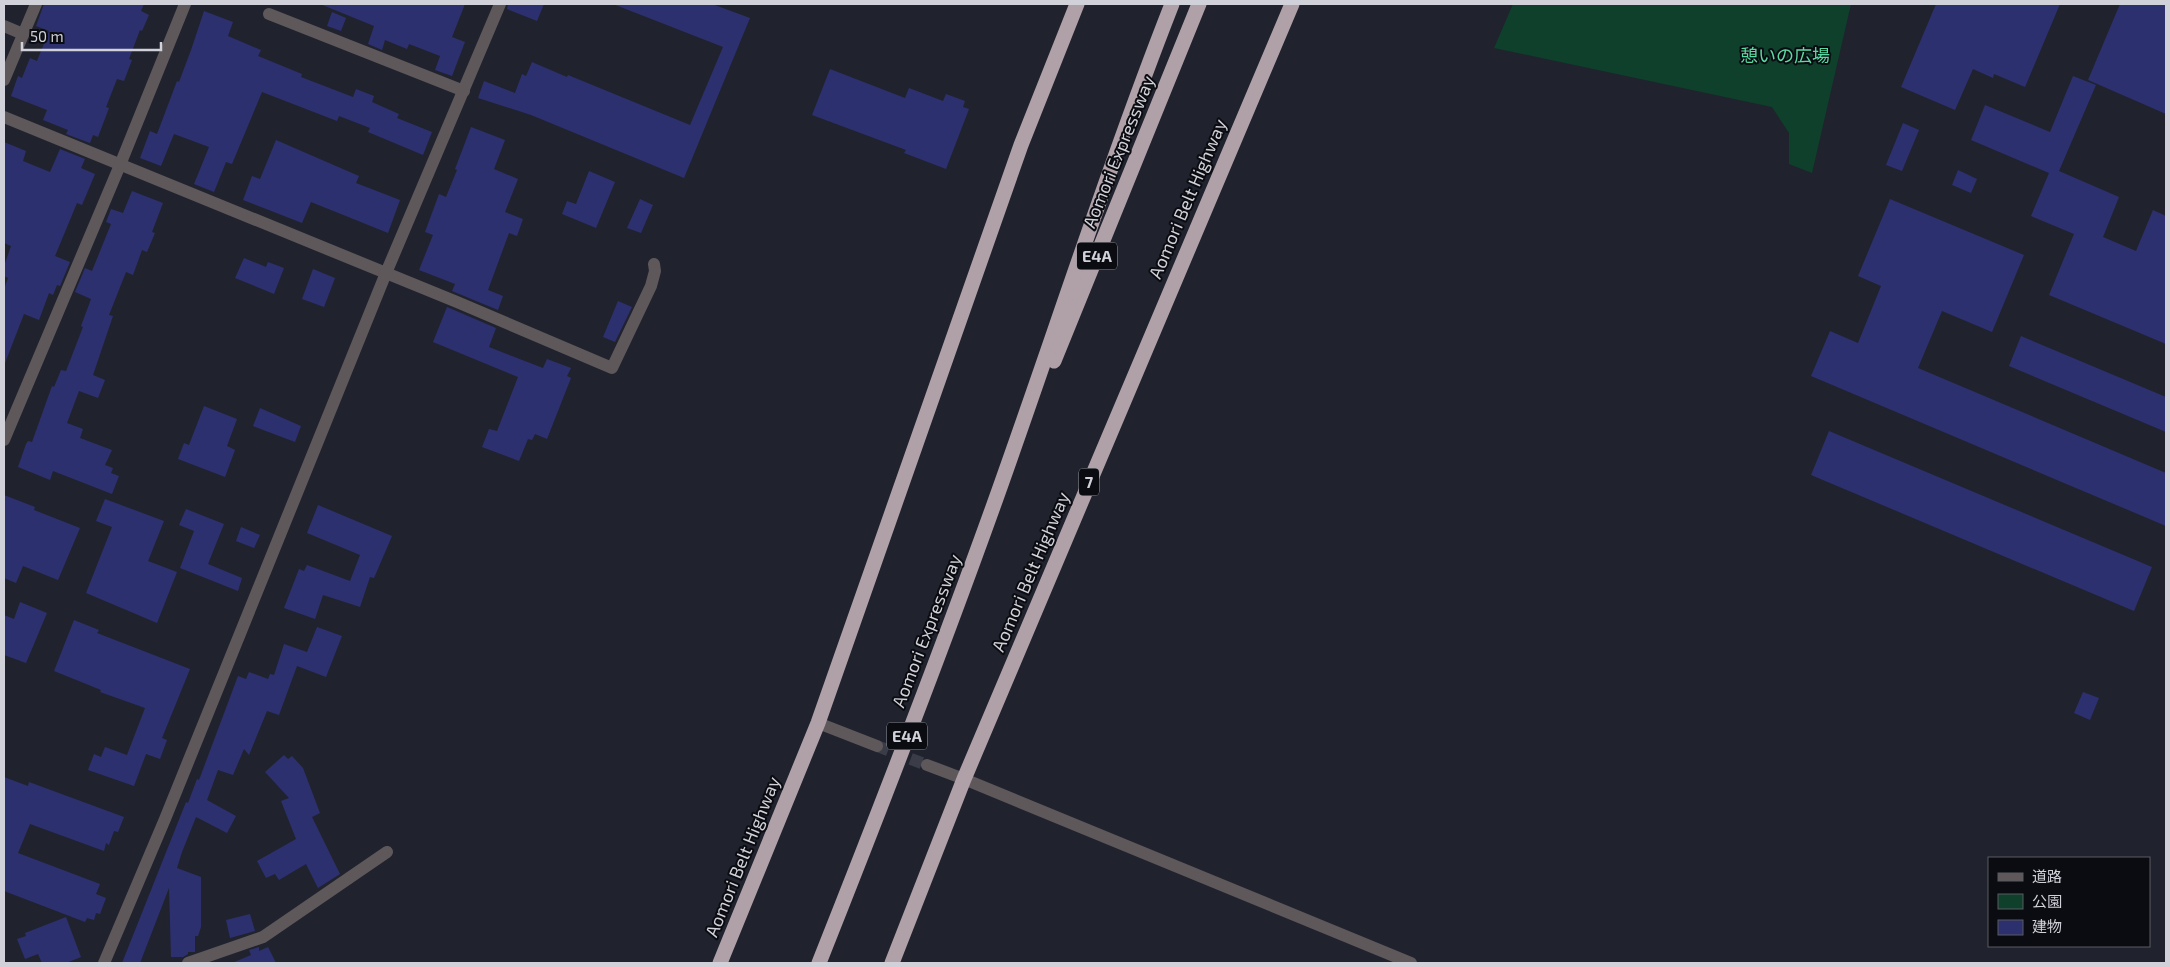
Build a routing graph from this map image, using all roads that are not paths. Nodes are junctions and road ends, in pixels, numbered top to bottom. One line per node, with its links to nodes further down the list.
1 (36, 4): 10 (street)
2 (185, 4): 14 (street)
3 (500, 4): 12 (street)
4 (1077, 4): 20 (highway, Aomori Belt Highway)
5 (1172, 4): 19 (highway, Aomori Expressway / E4A)
6 (1199, 4): 19 (highway, Aomori Expressway / E4A)
7 (1292, 4): 23 (highway, Aomori Belt Highway / 7)
8 (268, 14): 12 (street)
9 (4, 26): 10 (street)
10 (23, 34): 11 (street)
11 (4, 80)
12 (464, 91): 16 (street)
13 (4, 117): 14 (street)
14 (120, 165): 16 (street); 17 (street)
15 (654, 264): 16 (street)
16 (386, 274): 25 (street)
17 (7, 426): 18 (street)
18 (4, 440)
19 (993, 508): 28 (highway, Aomori Expressway / E4A)
20 (818, 723): 21 (street); 27 (highway, Aomori Belt Highway)
21 (877, 746)
22 (926, 765): 23 (street)
23 (964, 779): 29 (highway, Aomori Belt Highway / 7); 30 (street)
24 (388, 852): 26 (street)
25 (104, 963)
26 (188, 963)
27 (720, 963)
28 (819, 963)
29 (892, 963)
30 (1411, 963)

